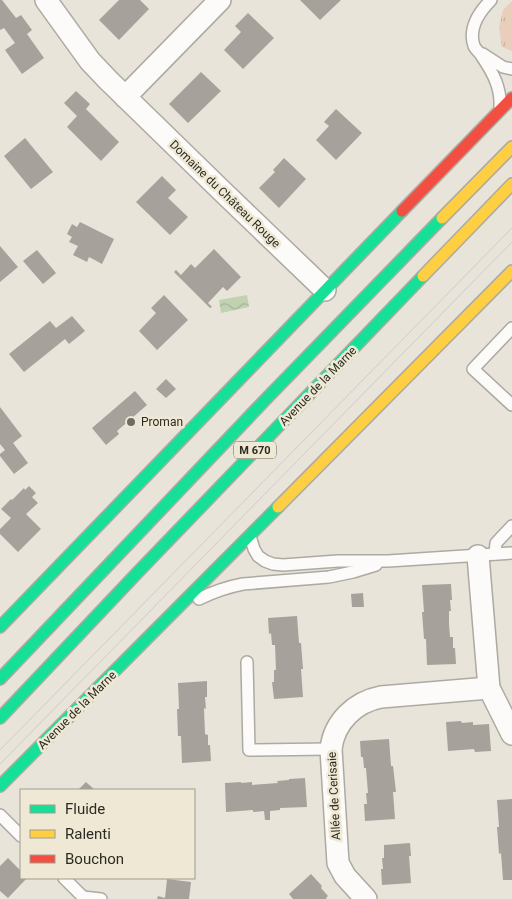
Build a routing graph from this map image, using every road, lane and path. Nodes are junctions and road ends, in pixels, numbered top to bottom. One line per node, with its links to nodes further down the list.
1 (46, 0): 6 (street, Domaine du Château Rouge)
2 (220, 0): 6 (street)
3 (491, 0): 4 (lane)
4 (474, 46): 5 (lane); 8 (lane)
5 (512, 69)
6 (125, 97): 12 (street, Domaine du Château Rouge)
7 (512, 98): 8 (main road)
8 (499, 112): 12 (main road)
9 (512, 147): 23 (main road, M 670)
10 (512, 184): 25 (main road, Avenue de la Marne / M 670)
11 (512, 271): 16 (main road, Avenue de la Marne)
12 (325, 290): 21 (main road)
13 (512, 328): 14 (lane)
14 (512, 405)
15 (512, 526): 18 (lane)
16 (250, 536): 19 (lane); 20 (main road, Avenue de la Marne)
17 (512, 553): 18 (lane)
18 (487, 555): 19 (lane); 24 (street)
19 (388, 561): 20 (lane)
20 (170, 616): 28 (main road, Avenue de la Marne)
21 (0, 627)
22 (247, 662): 27 (lane)
23 (0, 679)
24 (489, 688): 26 (street); 27 (street, Allée de Cerisaie)
25 (0, 718)
26 (512, 734)
27 (332, 749): 34 (street, Allée de Cerisaie)
28 (0, 786)
29 (0, 815): 30 (lane)
30 (20, 835)
31 (65, 879): 32 (lane)
32 (84, 898): 33 (lane)
33 (101, 899)
34 (366, 899)

